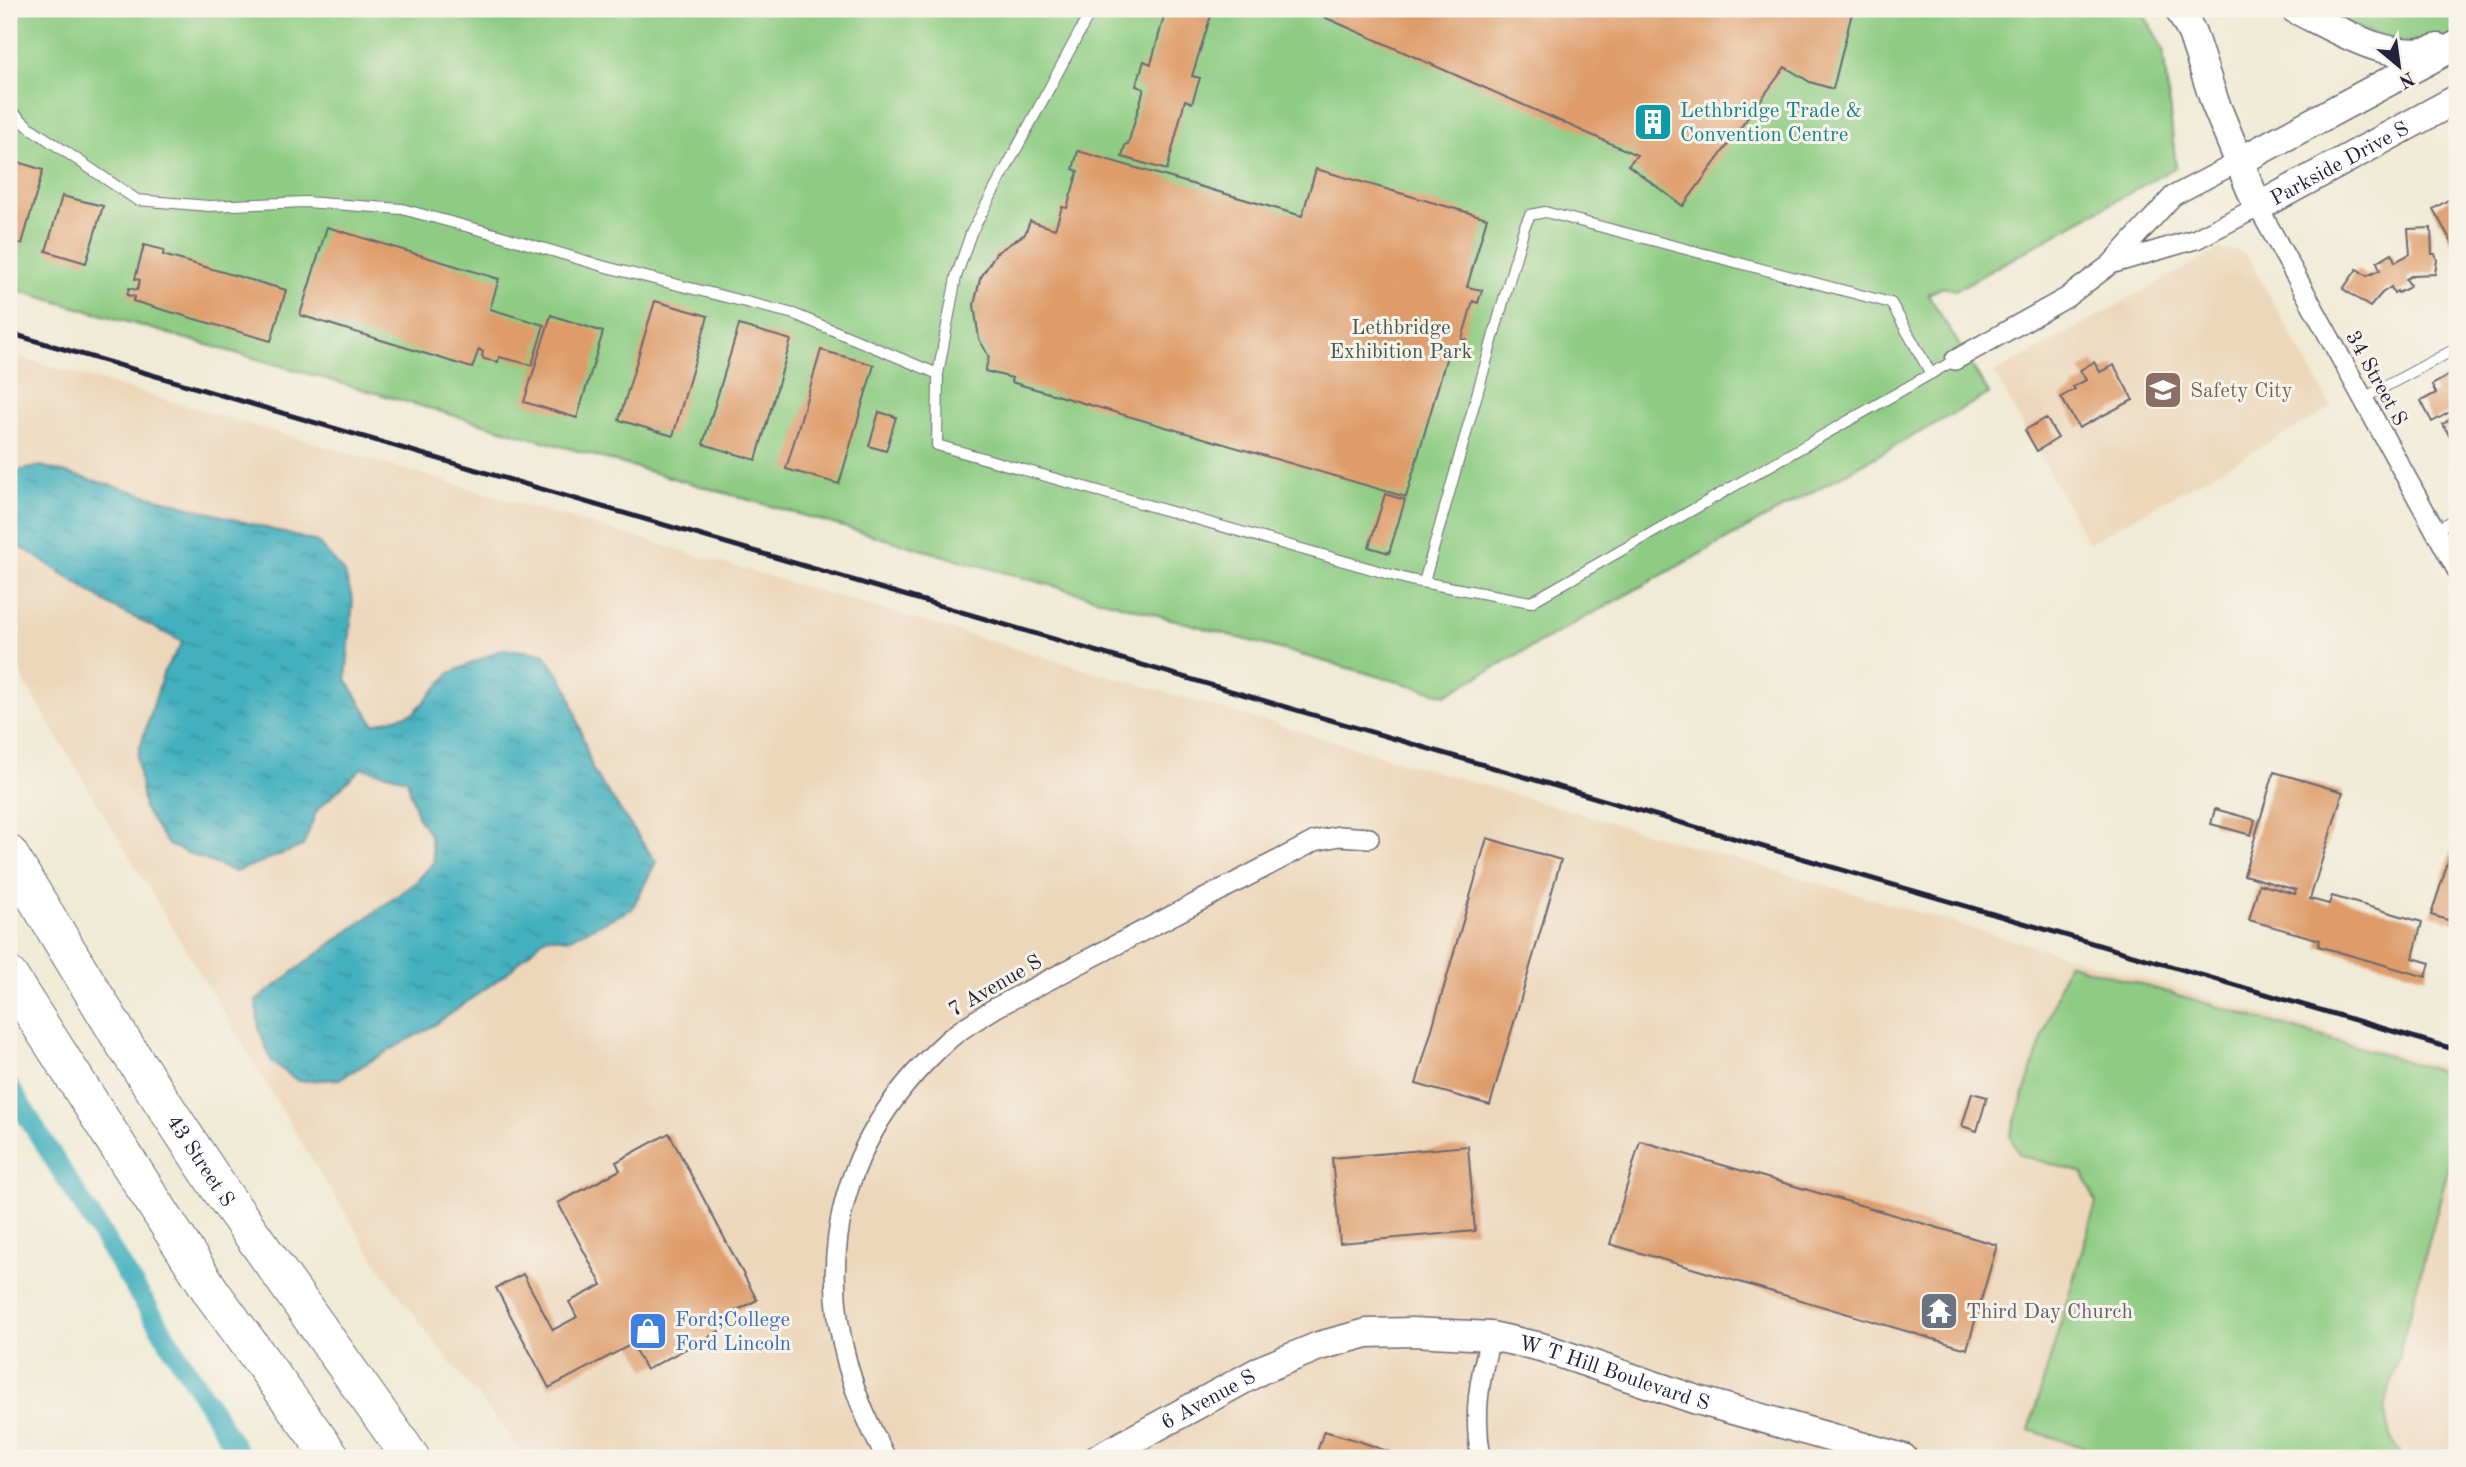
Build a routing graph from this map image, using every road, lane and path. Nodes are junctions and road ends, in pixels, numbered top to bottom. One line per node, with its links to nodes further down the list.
1 (1092, 9): 12 (lane)
2 (2179, 9): 7 (street, Parkside Drive S)
3 (2295, 9): 4 (street)
4 (2457, 43): 7 (street, Parkside Drive S)
5 (2457, 99): 8 (street, Parkside Drive S)
6 (9, 109): 12 (lane)
7 (2238, 162): 8 (street, Parkside Drive S); 9 (street, Parkside Drive S)
8 (2258, 207): 9 (street, Parkside Drive S); 14 (street, 34 Street S)
9 (2111, 264): 11 (street, Parkside Drive S)
10 (2457, 348): 14 (lane)
11 (1955, 360): 13 (lane)
12 (938, 374): 18 (lane)
13 (1931, 374): 18 (lane); 18 (lane)
14 (2362, 398): 16 (street, 34 Street S)
15 (2457, 517): 16 (lane)
16 (2435, 530): 17 (street, 34 Street S)
17 (2457, 569)
18 (1424, 582)
19 (1369, 838): 26 (street, 7 Avenue S)
20 (9, 853): 25 (highway, 43 Street S)
21 (9, 976): 24 (highway)
22 (1491, 1336): 23 (street, W T Hill Boulevard S); 28 (street); 29 (street, W T Hill Boulevard S)
23 (1320, 1346): 27 (street, 6 Avenue S)
24 (332, 1458)
25 (411, 1458)
26 (886, 1458)
27 (1098, 1458)
28 (1481, 1458)
29 (1903, 1458)

